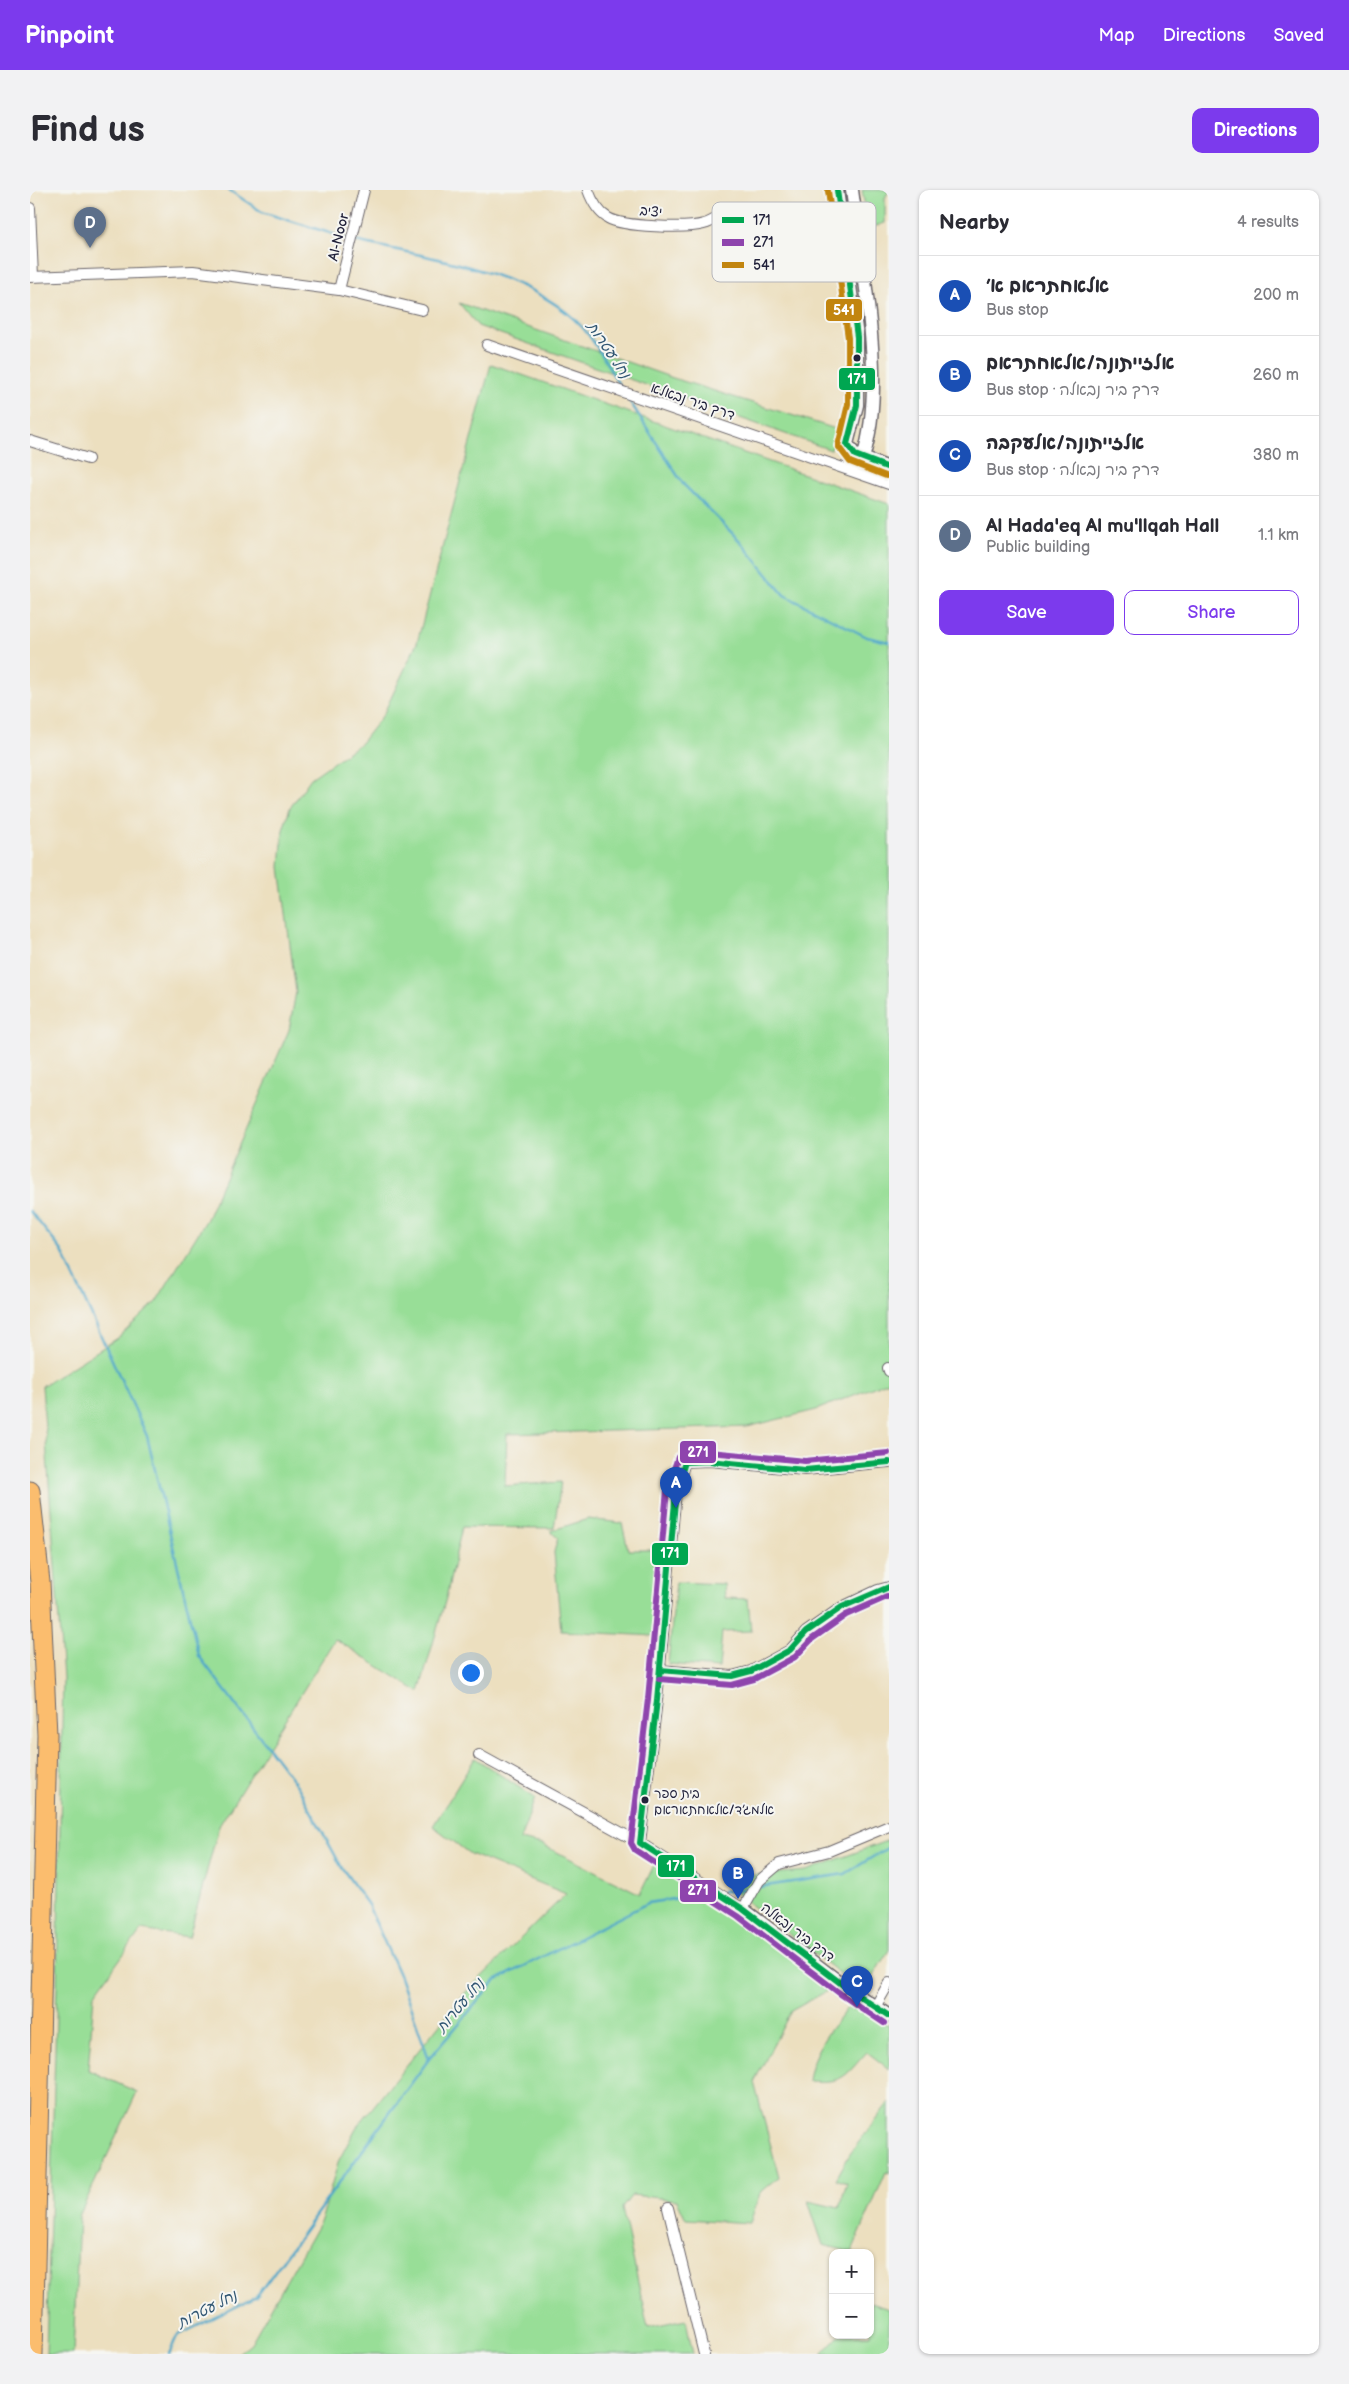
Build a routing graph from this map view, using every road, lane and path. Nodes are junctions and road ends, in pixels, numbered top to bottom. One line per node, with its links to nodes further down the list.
1 (364, 190): 8 (street, Al-Noor)
2 (588, 190): 4 (street, יציב)
3 (30, 208): 5 (street)
4 (712, 221)
5 (32, 277): 8 (street)
6 (850, 282): 12 (street)
7 (864, 282): 12 (street)
8 (339, 290): 9 (street)
9 (422, 310)
10 (487, 345): 15 (street, דרך ביר נבאלא)
11 (30, 441): 13 (street)
12 (863, 458): 14 (street)
13 (88, 459)
14 (889, 468)
15 (889, 484)
16 (889, 1462): 19 (street)
17 (30, 1490): 28 (highway)
18 (889, 1587): 19 (street)
19 (660, 1670): 22 (street)
20 (480, 1755): 22 (street, דרך ביר נבאלה)
21 (889, 1826): 23 (street)
22 (640, 1843): 23 (street, דרך ביר נבאלה)
23 (743, 1909): 25 (street, דרך ביר נבאלה)
24 (889, 1983): 25 (street)
25 (875, 2007): 26 (street, דרך ביר נבאלה)
26 (889, 2016)
27 (668, 2208): 29 (street)
28 (33, 2354)
29 (704, 2354)

